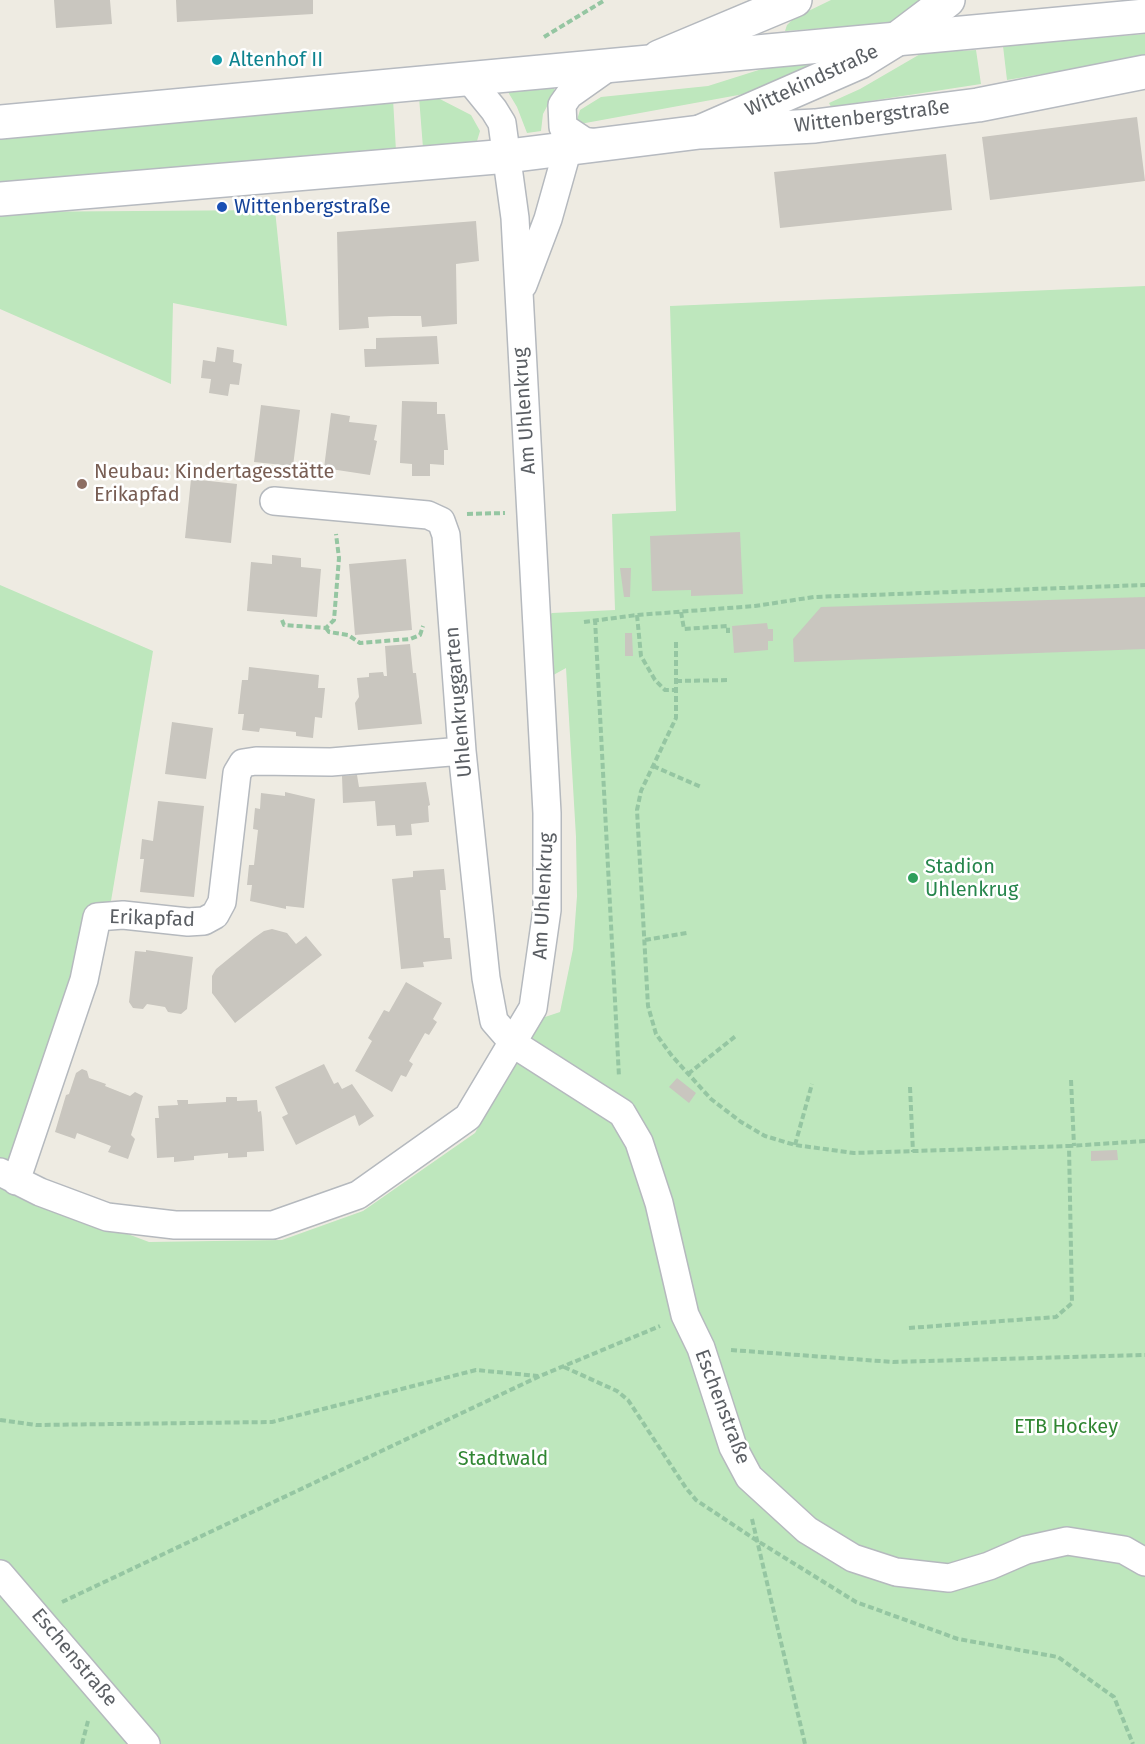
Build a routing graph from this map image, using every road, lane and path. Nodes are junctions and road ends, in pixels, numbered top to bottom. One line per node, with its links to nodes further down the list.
1 (605, 0): 5 (path)
2 (795, 0): 7 (main road)
3 (948, 0): 6 (main road, Wittekindstraße)
4 (1145, 16): 6 (main road)
5 (544, 37)
6 (894, 41): 7 (main road); 12 (main road, Wittekindstraße)
7 (644, 63): 8 (main road)
8 (610, 66): 10 (main road); 13 (street, Wittenbergstraße)
9 (1145, 72): 12 (main road, Wittenbergstraße)
10 (468, 78): 11 (main road); 14 (street, Am Uhlenkrug)
11 (0, 122)
12 (700, 132): 13 (main road, Wittenbergstraße)
13 (582, 146): 14 (main road, Wittenbergstraße); 16 (street, Am Uhlenkrug)
14 (508, 156): 15 (main road, Wittenbergstraße); 16 (street, Am Uhlenkrug)
15 (0, 199)
16 (519, 294): 40 (street, Am Uhlenkrug)
17 (274, 501): 18 (street, Uhlenkruggarten)
18 (332, 506): 27 (path); 34 (street, Uhlenkruggarten)
19 (493, 513): 20 (path)
20 (457, 514)
21 (1145, 585): 22 (path)
22 (681, 612): 23 (path); 28 (path)
23 (637, 615): 24 (path); 33 (path)
24 (595, 619): 26 (path); 45 (path)
25 (282, 620): 27 (path)
26 (584, 622)
27 (326, 628): 29 (path)
28 (728, 633)
29 (410, 639)
30 (676, 642): 32 (path)
31 (729, 680): 32 (path)
32 (676, 681): 33 (path)
33 (676, 690): 35 (path)
34 (462, 752): 40 (street, Uhlenkruggarten); 50 (street, Erikapfad)
35 (653, 766): 36 (path); 38 (path)
36 (701, 787)
37 (687, 933): 38 (path)
38 (645, 940): 41 (path)
39 (737, 1035): 41 (path)
40 (514, 1044): 45 (street, Eschenstraße); 50 (street, Am Uhlenkrug)
41 (688, 1074): 47 (path)
42 (1071, 1080): 48 (path)
43 (812, 1084): 47 (path)
44 (910, 1087): 49 (path)
45 (622, 1113): 51 (street, Eschenstraße)
46 (1145, 1141): 48 (path)
47 (795, 1145): 49 (path)
48 (1072, 1146): 49 (path); 52 (path)
49 (913, 1152)
50 (8, 1176)
51 (685, 1315): 53 (street, Eschenstraße); 55 (path)
52 (909, 1328)
53 (701, 1348): 54 (path); 57 (street, Eschenstraße)
54 (1145, 1355)
55 (540, 1376): 56 (path); 60 (path)
56 (0, 1420)
57 (749, 1477): 58 (street, Eschenstraße); 62 (path)
58 (1145, 1562)
59 (0, 1574): 60 (street, Eschenstraße)
60 (38, 1616): 61 (street, Eschenstraße)
61 (146, 1744)
62 (805, 1744)

